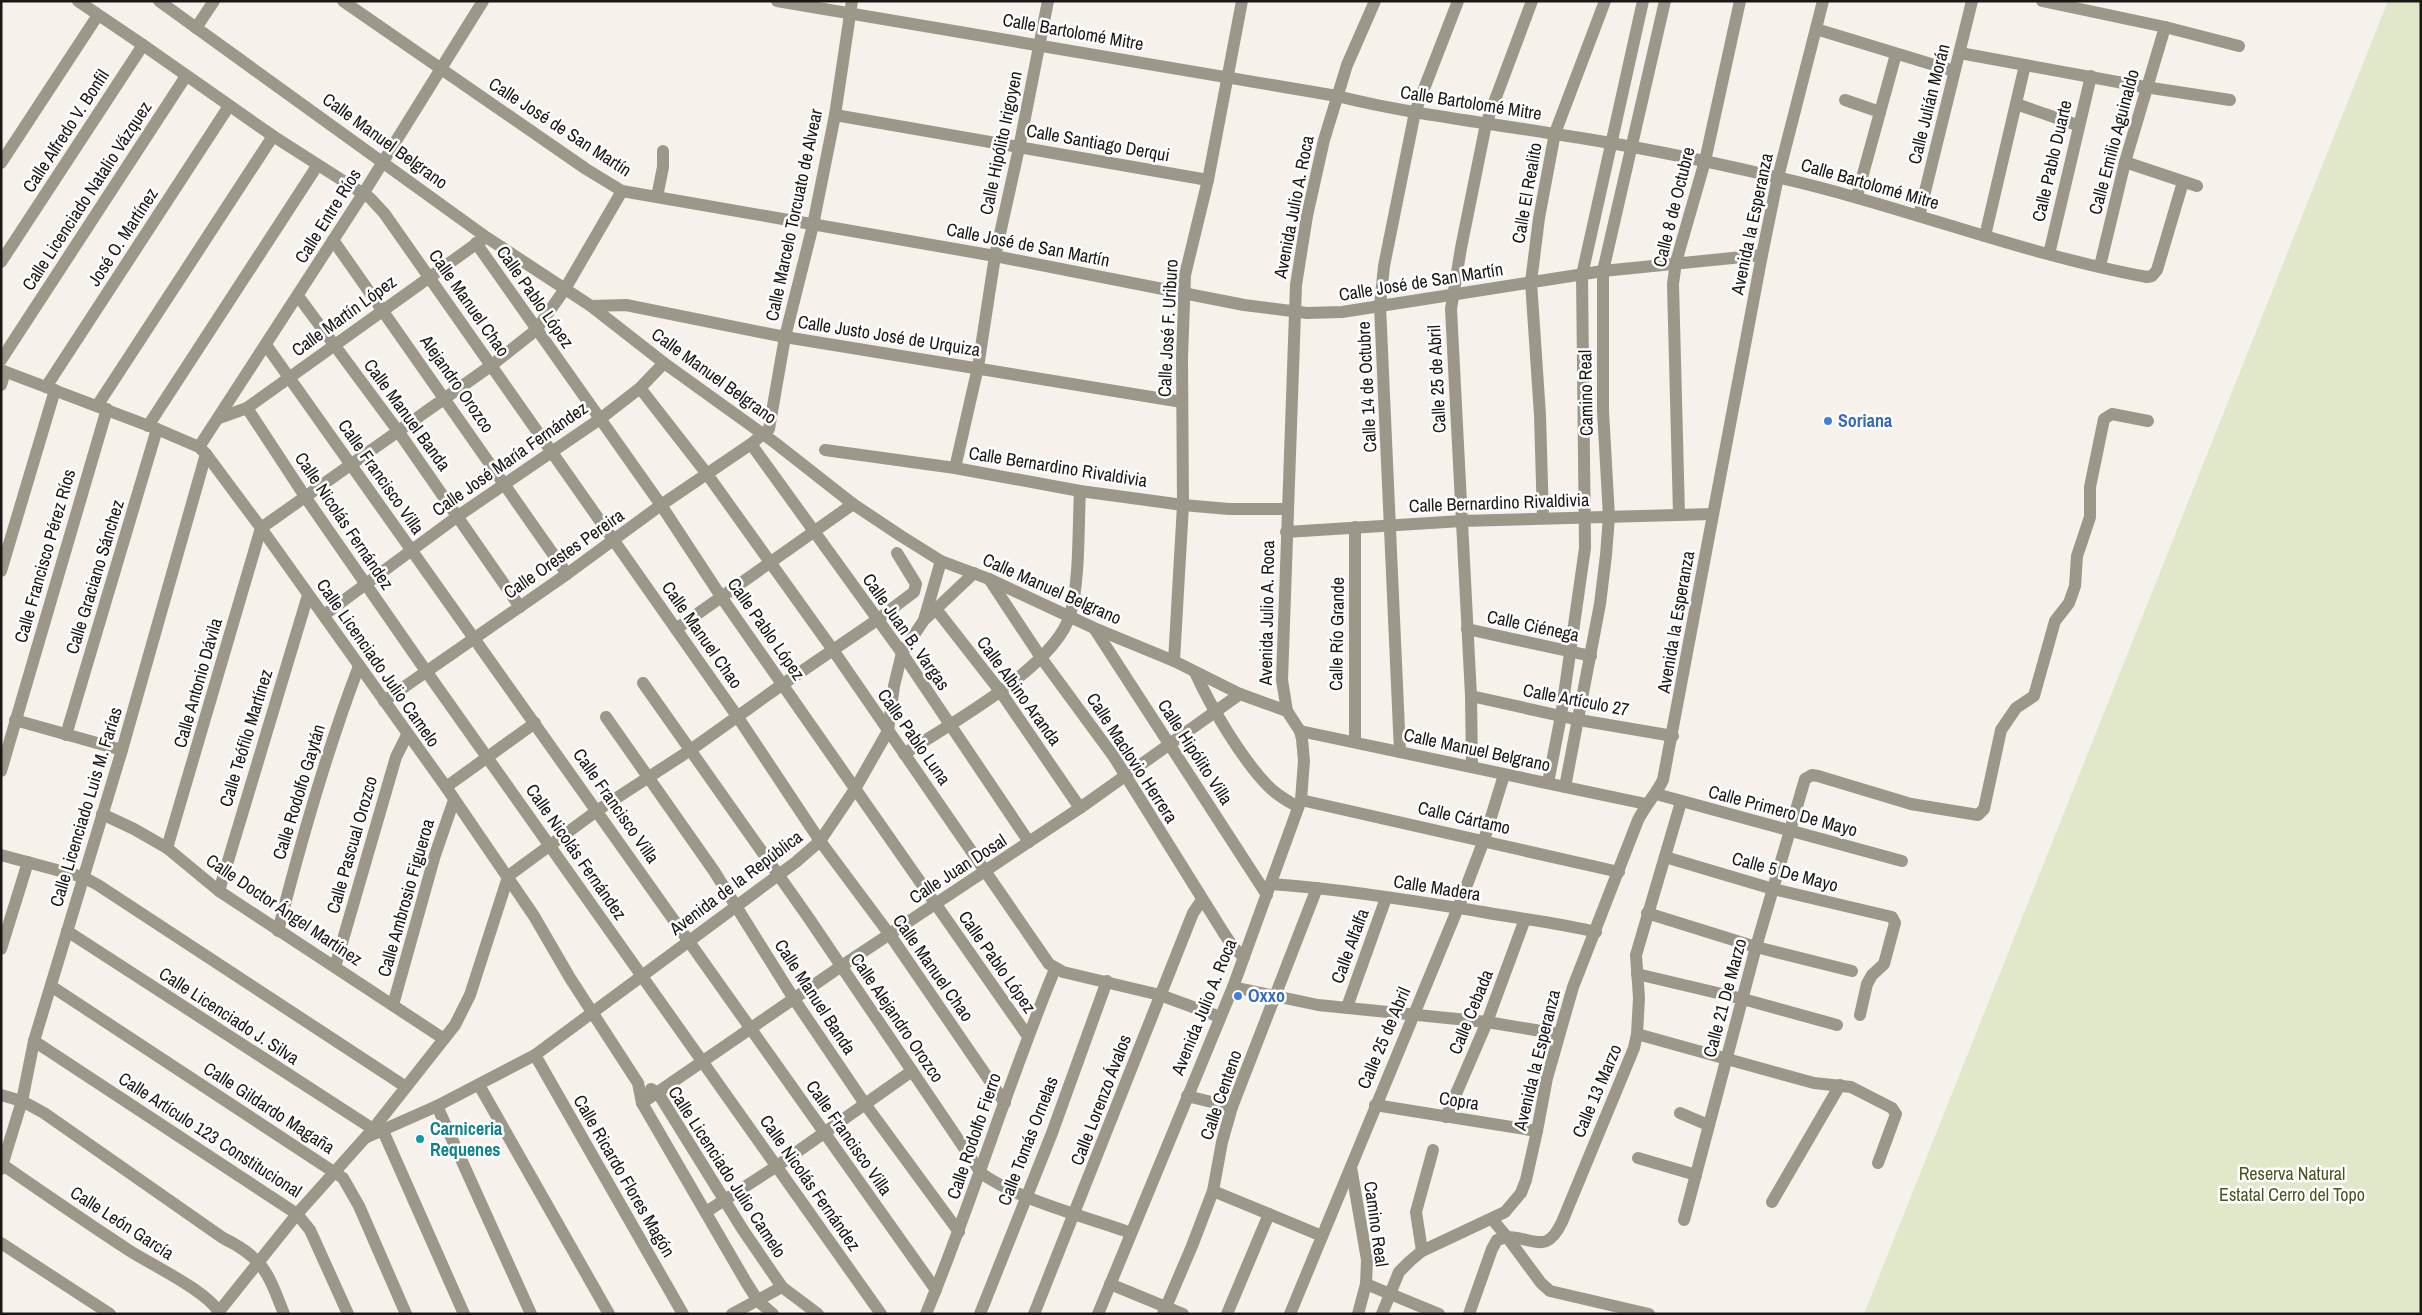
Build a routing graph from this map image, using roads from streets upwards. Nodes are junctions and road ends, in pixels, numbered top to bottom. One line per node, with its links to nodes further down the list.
1 (78, 1): 20 (street, Calle Manuel Chao)
2 (160, 1): 22 (street, Calle Manuel Belgrano)
3 (214, 1): 22 (street)
4 (343, 1): 30 (street, Calle José de San Martín)
5 (483, 1): 30 (street, Calle Entre Ríos)
6 (778, 1): 19 (street, Calle Bartolomé Mitre)
7 (1048, 1): 25 (street, Calle Hipólito Irigoyen)
8 (1242, 1): 33 (street, Calle José F. Uriburo)
9 (1375, 1): 36 (street, Avenida Julio A. Roca)
10 (1458, 1): 41 (street, Calle 14 de Octubre)
11 (1532, 1): 44 (street, Calle 25 de Abril)
12 (1604, 1): 46 (street, Calle El Realito)
13 (1643, 1): 48 (street, Camino Real)
14 (1665, 1): 49 (street, Camino Real)
15 (1740, 1): 53 (street, Calle 8 de Octubre)
16 (1823, 1): 23 (street, Avenida la Esperanza)
17 (1972, 1): 27 (street, Calle Julián Morán)
18 (2042, 1): 21 (street)
19 (851, 7): 25 (street, Calle Bartolomé Mitre); 43 (street, Calle Marcelo Torcuato de Alvear)
20 (98, 15): 24 (street, Calle Manuel Chao); 54 (street)
21 (2165, 27): 26 (street); 35 (street, Calle Emilio Aguinaldo)
22 (196, 28): 52 (street, Calle Manuel Belgrano)
23 (1816, 29): 28 (street); 57 (street, Avenida la Esperanza)
24 (144, 44): 32 (street, Calle Manuel Chao); 73 (street, Calle Alfredo V. Bonfil)
25 (1038, 44): 33 (street, Calle Bartolomé Mitre); 50 (street, Calle Hipólito Irigoyen)
26 (2239, 46)
27 (1960, 53): 29 (street); 31 (street, Calle Julián Morán)
28 (1896, 54): 31 (street); 42 (street)
29 (2025, 65): 34 (street); 39 (street)
30 (440, 69): 52 (street, Calle Entre Ríos); 61 (street, Calle José de San Martín)
31 (1954, 71): 65 (street, Calle Julián Morán)
32 (186, 76): 40 (street, Calle Manuel Chao); 94 (street, Calle Licenciado Natalio Vázquez)
33 (1228, 76): 36 (street, Calle Bartolomé Mitre); 58 (street, Calle José F. Uriburo)
34 (2090, 76): 35 (street); 45 (street, Calle Pablo Duarte)
35 (2145, 87): 38 (street); 55 (street, Calle Emilio Aguinaldo)
36 (1337, 96): 41 (street, Calle Bartolomé Mitre); 87 (street, Avenida Julio A. Roca)
37 (1845, 100): 42 (street)
38 (2230, 100)
39 (2016, 104): 45 (street); 67 (street)
40 (229, 106): 47 (street, Calle Manuel Chao); 99 (street, José O. Martínez)
41 (1415, 112): 44 (street, Calle Bartolomé Mitre); 85 (street, Calle 14 de Octubre)
42 (1880, 112): 63 (street)
43 (834, 116): 50 (street, Calle Santiago Derqui); 66 (street, Calle Marcelo Torcuato de Alvear)
44 (1486, 124): 46 (street, Calle Bartolomé Mitre); 82 (street, Calle 25 de Abril)
45 (2077, 125): 70 (street, Calle Pablo Duarte)
46 (1555, 134): 48 (street, Calle Bartolomé Mitre); 79 (street, Calle El Realito)
47 (273, 136): 56 (street, Calle Manuel Chao); 102 (street, Calle Francisco Pérez Ríos)
48 (1612, 144): 49 (street, Calle Bartolomé Mitre); 77 (street, Camino Real)
49 (1631, 147): 53 (street, Calle Bartolomé Mitre); 76 (street, Camino Real)
50 (1019, 148): 58 (street, Calle Santiago Derqui); 72 (street, Calle Hipólito Irigoyen)
51 (663, 151): 64 (street)
52 (383, 160): 62 (street, Calle Entre Ríos); 69 (street, Calle Manuel Belgrano)
53 (1705, 161): 57 (street, Calle Bartolomé Mitre); 74 (street, Calle 8 de Octubre)
54 (1, 162)
55 (2124, 162): 59 (street); 75 (street, Calle Emilio Aguinaldo)
56 (317, 166): 62 (street, Calle Manuel Chao); 107 (street, Calle Graciano Sánchez)
57 (1778, 177): 63 (street, Calle Bartolomé Mitre); 71 (street, Avenida la Esperanza)
58 (1208, 180): 81 (street, Calle José F. Uriburo)
59 (2183, 182): 60 (street); 75 (street, Calle Bartolomé Mitre)
60 (2197, 186)
61 (622, 191): 64 (street, Calle José de San Martín); 80 (street)
62 (363, 194): 68 (street, Calle Entre Ríos); 78 (street, Calle Manuel Chao)
63 (1856, 196): 65 (street, Calle Bartolomé Mitre)
64 (656, 197): 66 (street, Calle José de San Martín)
65 (1919, 216): 67 (street, Calle Bartolomé Mitre)
66 (813, 225): 72 (street, Calle José de San Martín); 89 (street, Calle Marcelo Torcuato de Alvear)
67 (1986, 236): 70 (street, Calle Bartolomé Mitre)
68 (333, 240): 83 (street, Calle Entre Ríos); 86 (street, Alejandro Orozco)
69 (481, 240): 78 (street, Calle Martín López); 80 (street, Calle Manuel Belgrano); 88 (street, Calle Pablo López)
70 (2049, 254): 75 (street, Calle Bartolomé Mitre)
71 (1762, 255): 74 (street, Calle José de San Martín); 125 (street, Avenida la Esperanza)
72 (995, 256): 81 (street, Calle José de San Martín); 95 (street, Calle Hipólito Irigoyen)
73 (1, 262)
74 (1676, 262): 76 (street, Calle José de San Martín); 124 (street, Calle 8 de Octubre)
75 (2100, 266)
76 (1604, 271): 77 (street, Calle José de San Martín); 128 (street, Camino Real)
77 (1582, 275): 79 (street, Calle José de San Martín); 127 (street, Camino Real)
78 (429, 277): 86 (street, Calle Martín López); 93 (street, Calle Manuel Chao)
79 (1531, 282): 82 (street, Calle José de San Martín); 129 (street, Calle El Realito)
80 (565, 289): 84 (street, Calle Manuel Belgrano); 88 (street)
81 (1184, 293): 87 (street, Calle José de San Martín); 101 (street, Calle José F. Uriburo)
82 (1453, 294): 85 (street, Calle José de San Martín); 130 (street, Calle 25 de Abril)
83 (298, 296): 90 (street, Calle Manuel Banda); 91 (street, Calle Entre Ríos)
84 (591, 306): 89 (street, Calle Justo José de Urquiza); 92 (street, Calle Manuel Belgrano)
85 (1380, 306): 87 (street, Calle José de San Martín); 131 (street, Calle 14 de Octubre)
86 (383, 309): 90 (street, Calle Martín López); 100 (street, Alejandro Orozco)
87 (1294, 312): 123 (street, Avenida Julio A. Roca)
88 (536, 330): 93 (street); 105 (street, Calle Pablo López)
89 (785, 337): 95 (street, Calle Justo José de Urquiza); 109 (street, Calle Marcelo Torcuato de Alvear)
90 (334, 344): 96 (street, Calle Martín López); 108 (street, Calle Manuel Banda)
91 (266, 345): 96 (street, Calle Francisco Villa); 104 (street, Calle Entre Ríos)
92 (664, 363): 98 (street, Calle José María Fernández); 109 (street, Calle Manuel Belgrano)
93 (492, 365): 100 (street); 113 (street, Calle Manuel Chao)
94 (3, 367): 97 (street, Calle Licenciado Natalio Vázquez); 99 (street)
95 (978, 367): 101 (street, Calle Justo José de Urquiza); 115 (street, Calle Hipólito Irigoyen)
96 (289, 377): 103 (street, Calle Martín López); 114 (street, Calle Francisco Villa)
97 (1, 385)
98 (640, 388): 105 (street, Calle José María Fernández); 116 (street, Calle Pablo Luna)
99 (51, 389): 102 (street); 141 (street, José O. Martínez)
100 (444, 396): 108 (street); 117 (street, Alejandro Orozco)
101 (1182, 402): 122 (street, Calle José F. Uriburo)
102 (102, 407): 107 (street); 178 (street, Calle Francisco Pérez Ríos)
103 (247, 408): 104 (street, Calle Martín López); 119 (street, Calle Nicolás Fernández)
104 (219, 418): 112 (street, Calle Entre Ríos)
105 (600, 418): 113 (street, Calle José María Fernández); 121 (street, Calle Pablo López)
106 (2148, 421): 211 (street, Calle 21 De Marzo)
107 (153, 427): 112 (street); 184 (street, Calle Graciano Sánchez)
108 (398, 431): 114 (street); 126 (street, Calle Manuel Banda)
109 (763, 434): 110 (street, Calle Orestes Pereira); 120 (street, Calle Manuel Belgrano)
110 (750, 444): 116 (street, Calle Orestes Pereira); 134 (street, Calle Juan B. Vargas)
111 (825, 450): 115 (street, Calle Bernardino Rivaldivia)
112 (202, 451): 133 (street, Calle Licenciado Julio Camelo); 189 (street, Calle Licenciado Luis M. Farías)
113 (552, 452): 117 (street, Calle José María Fernández); 136 (street, Calle Manuel Chao)
114 (352, 464): 119 (street); 137 (street, Calle Francisco Villa)
115 (955, 468): 118 (street, Calle Bernardino Rivaldivia)
116 (707, 474): 121 (street, Calle Orestes Pereira); 140 (street, Calle Pablo Luna)
117 (505, 486): 126 (street, Calle José María Fernández); 143 (street, Alejandro Orozco)
118 (1080, 491): 122 (street, Calle Bernardino Rivaldivia); 151 (street)
119 (306, 498): 133 (street); 145 (street, Calle Nicolás Fernández)
120 (853, 504): 134 (street); 139 (street, Calle Manuel Belgrano)
121 (661, 505): 136 (street, Calle Orestes Pereira); 147 (street, Calle Pablo López)
122 (1183, 505): 123 (street, Calle Bernardino Rivaldivia); 163 (street, Calle José F. Uriburo)
123 (1286, 509): 135 (street, Avenida Julio A. Roca)
124 (1679, 514): 125 (street, Calle Bernardino Rivaldivia); 128 (street, Calle Bernardino Rivaldivia)
125 (1713, 514): 186 (street, Avenida la Esperanza)
126 (458, 516): 137 (street, Calle José María Fernández); 148 (street, Calle Manuel Banda)
127 (1586, 516): 128 (street, Calle Bernardino Rivaldivia); 129 (street, Calle Bernardino Rivaldivia); 159 (street, Camino Real)
128 (1609, 517): 161 (street, Camino Real)
129 (1543, 518): 130 (street, Calle Bernardino Rivaldivia)
130 (1462, 521): 131 (street, Calle Bernardino Rivaldivia); 156 (street, Calle 25 de Abril)
131 (1391, 526): 132 (street, Calle Bernardino Rivaldivia); 191 (street, Calle 14 de Octubre)
132 (1355, 527): 135 (street, Calle Bernardino Rivaldivia); 187 (street, Calle Río Grande)
133 (261, 528): 146 (street, Calle Licenciado Julio Camelo); 216 (street, Calle Antonio Dávila)
134 (816, 532): 140 (street); 152 (street, Calle Juan B. Vargas)
135 (1286, 532): 174 (street, Avenida Julio A. Roca)
136 (615, 540): 143 (street, Calle Orestes Pereira); 155 (street, Calle Manuel Chao)
137 (411, 550): 145 (street, Calle José María Fernández); 157 (street, Calle Francisco Villa)
138 (897, 553): 152 (street)
139 (941, 560): 142 (street, Calle Manuel Belgrano); 153 (street, Avenida de la República)
140 (772, 563): 147 (street); 158 (street, Calle Pablo Luna)
141 (1, 571)
142 (974, 573): 144 (street, Calle Manuel Belgrano); 149 (street)
143 (568, 574): 148 (street, Calle Orestes Pereira)
144 (990, 579): 151 (street, Calle Manuel Belgrano); 162 (street, Calle Maclovio Herrera)
145 (366, 584): 150 (street, Calle José María Fernández); 165 (street, Calle Nicolás Fernández)
146 (308, 594): 150 (street, Calle Licenciado Julio Camelo); 229 (street, Calle Teófilo Martínez)
147 (722, 598): 155 (street); 168 (street, Calle Pablo López)
148 (520, 607): 157 (street, Calle Orestes Pereira)
149 (936, 609): 153 (street); 169 (street, Calle Albino Aranda)
150 (324, 615): 164 (street, Calle Licenciado Julio Camelo)
151 (1070, 616): 154 (street, Calle Manuel Belgrano); 162 (street)
152 (877, 620): 158 (street); 160 (street, Calle Juan B. Vargas)
153 (924, 620): 160 (street, Avenida de la República)
154 (1094, 628): 163 (street, Calle Manuel Belgrano); 188 (street, Calle Hipólito Villa)
155 (676, 629): 175 (street, Calle Manuel Chao)
156 (1467, 630): 159 (street, Calle Ciénega); 171 (street, Calle 25 de Abril)
157 (474, 637): 165 (street, Calle Orestes Pereira); 180 (street, Calle Francisco Villa)
158 (833, 650): 168 (street); 182 (street, Calle Pablo Luna)
159 (1571, 652): 161 (street, Calle Ciénega); 176 (street, Camino Real)
160 (902, 653): 181 (street, Calle Juan B. Vargas); 182 (street, Avenida de la República)
161 (1591, 656): 179 (street, Camino Real)
162 (1042, 659): 169 (street); 197 (street, Calle Maclovio Herrera)
163 (1174, 661): 166 (street, Calle Manuel Belgrano)
164 (359, 666): 172 (street, Calle Licenciado Julio Camelo); 238 (street, Calle Rodolfo Gaytán)
165 (426, 671): 172 (street, Calle Orestes Pereira); 193 (street, Calle Nicolás Fernández)
166 (1195, 672): 170 (street, Calle Manuel Belgrano); 173 (street, Calle Cártamo)
167 (643, 683): 190 (street)
168 (783, 684): 175 (street); 202 (street, Calle Pablo López)
169 (1000, 691): 181 (street); 208 (street, Calle Albino Aranda)
170 (1240, 694): 173 (street, Calle Juan Dosal); 174 (street, Calle Manuel Belgrano)
171 (1471, 696): 176 (street, Calle Artículo 27); 194 (street, Calle 25 de Abril)
172 (384, 701): 185 (street, Calle Licenciado Julio Camelo)
173 (1215, 710): 188 (street, Calle Juan Dosal); 206 (street, Calle Cártamo)
174 (1286, 711): 183 (street, Avenida Julio A. Roca)
175 (737, 716): 190 (street); 213 (street, Calle Manuel Chao)
176 (1561, 716): 179 (street, Calle Artículo 27); 199 (street, Camino Real)
177 (606, 717): 198 (street, Calle Manuel Banda)
178 (16, 720): 184 (street); 195 (street, Calle Francisco Pérez Ríos)
179 (1579, 720): 186 (street, Calle Artículo 27); 201 (street, Camino Real)
180 (535, 723): 193 (street); 209 (street, Calle Francisco Villa)
181 (949, 724): 192 (street); 214 (street, Calle Juan B. Vargas)
182 (888, 731): 192 (street, Calle Pablo Luna); 202 (street, Avenida de la República)
183 (1300, 731): 187 (street, Calle Manuel Belgrano); 206 (street, Avenida Julio A. Roca)
184 (66, 734): 189 (street)
185 (408, 735): 200 (street, Calle Licenciado Julio Camelo); 245 (street, Calle Pascual Orozco)
186 (1673, 736): 203 (street, Avenida la Esperanza)
187 (1355, 742): 191 (street, Calle Manuel Belgrano)
188 (1169, 743): 197 (street, Calle Juan Dosal); 228 (street, Calle Hipólito Villa)
189 (122, 750): 210 (street, Calle Licenciado Luis M. Farías)
190 (689, 751): 198 (street); 223 (street, Calle Alejandro Orozco)
191 (1400, 752): 194 (street, Calle Manuel Belgrano)
192 (904, 754): 221 (street, Calle Pablo Luna)
193 (488, 757): 200 (street); 215 (street, Calle Nicolás Fernández)
194 (1472, 767): 196 (street, Calle Manuel Belgrano)
195 (1, 770)
196 (1504, 775): 199 (street, Calle Manuel Belgrano); 212 (street, Calle 25 de Abril)
197 (1125, 776): 208 (street, Calle Juan Dosal); 231 (street, Calle Maclovio Herrera)
198 (648, 778): 209 (street); 233 (street, Calle Manuel Banda)
199 (1548, 783): 201 (street, Calle Manuel Belgrano)
200 (446, 787): 204 (street, Calle Licenciado Julio Camelo)
201 (1565, 787): 207 (street, Calle Manuel Belgrano)
202 (855, 789): 213 (street, Avenida de la República); 232 (street, Calle Pablo López)
203 (1656, 794): 205 (street, Calle Primero De Mayo); 207 (street, Avenida la Esperanza)
204 (454, 800): 225 (street, Calle Licenciado Julio Camelo); 258 (street, Calle Ambrosio Figueroa)
205 (1681, 802): 211 (street, Calle Primero De Mayo); 218 (street, Calle 13 Marzo)
206 (1299, 804): 212 (street, Calle Cártamo); 228 (street, Avenida Julio A. Roca)
207 (1646, 804): 222 (street, Avenida la Esperanza)
208 (1080, 808): 214 (street, Calle Juan Dosal)
209 (598, 810): 215 (street); 241 (street, Calle Francisco Villa)
210 (102, 814): 216 (street, Calle Doctor Ángel Martínez); 224 (street, Calle Licenciado Luis M. Farías)
211 (1790, 830): 219 (street, Calle Primero De Mayo); 227 (street, Calle 21 De Marzo)
212 (1484, 840): 222 (street, Calle Cártamo); 234 (street, Calle 25 de Abril)
213 (820, 841): 223 (street, Avenida de la República); 240 (street, Calle Manuel Chao)
214 (1029, 842): 221 (street, Calle Juan Dosal)
215 (550, 845): 225 (street); 250 (street, Calle Nicolás Fernández)
216 (167, 848): 229 (street, Calle Doctor Ángel Martínez)
217 (1, 855): 220 (street)
218 (1665, 857): 227 (street, Calle 5 De Mayo); 235 (street, Calle 13 Marzo)
219 (1902, 860)
220 (28, 862): 224 (street); 243 (street)
221 (986, 870): 232 (street, Calle Juan Dosal); 247 (street, Calle Pablo Luna)
222 (1619, 872): 239 (street, Avenida la Esperanza)
223 (777, 875): 233 (street, Avenida de la República); 246 (street, Calle Alejandro Orozco)
224 (83, 877): 237 (street, Calle Licenciado Luis M. Farías); 279 (street)
225 (508, 877): 260 (street, Calle Licenciado Julio Camelo); 270 (street)
226 (1317, 888): 228 (street, Calle Madera); 230 (street, Calle Madera); 255 (street, Calle Centeno)
227 (1773, 889): 242 (street, Calle 21 De Marzo); 261 (street, Calle 5 De Mayo)
228 (1269, 890): 244 (street, Avenida Julio A. Roca)
229 (219, 891): 238 (street, Calle Doctor Ángel Martínez)
230 (1386, 898): 234 (street, Calle Madera); 259 (street, Calle Alfalfa)
231 (1202, 900): 244 (street, Calle Maclovio Herrera); 254 (street, Calle Lorenzo Ávalos)
232 (935, 904): 240 (street, Calle Juan Dosal); 269 (street, Calle Pablo López)
233 (735, 906): 241 (street, Avenida de la República); 256 (street, Calle Manuel Banda)
234 (1458, 908): 236 (street, Calle Madera); 262 (street, Calle 25 de Abril)
235 (1647, 913): 242 (street); 249 (street, Calle 13 Marzo)
236 (1525, 919): 239 (street, Calle Madera); 264 (street, Calle Cebada)
237 (67, 931): 252 (street, Calle Licenciado Luis M. Farías); 294 (street, Calle Licenciado J. Silva)
238 (278, 931): 245 (street, Calle Doctor Ángel Martínez)
239 (1596, 932): 267 (street, Avenida la Esperanza)
240 (890, 935): 246 (street, Calle Juan Dosal); 285 (street, Calle Manuel Chao)
241 (689, 941): 250 (street, Avenida de la República); 266 (street, Calle Francisco Villa)
242 (1756, 947): 248 (street); 257 (street, Calle 21 De Marzo)
243 (1, 949)
244 (1244, 957): 253 (street, Avenida Julio A. Roca)
245 (335, 967): 258 (street, Calle Doctor Ángel Martínez)
246 (840, 967): 256 (street, Calle Juan Dosal); 275 (street, Calle Alejandro Orozco)
247 (1055, 969): 251 (street); 269 (street, Calle Rodolfo Fierro)
248 (1852, 972)
249 (1637, 974): 257 (street); 268 (street, Calle 13 Marzo)
250 (642, 976): 260 (street, Avenida de la República); 274 (street, Calle Nicolás Fernández)
251 (1107, 981): 254 (street); 306 (street, Calle Tomás Ornelas)
252 (51, 986): 271 (street, Calle Licenciado Luis M. Farías); 302 (street, Calle Gildardo Magaña)
253 (1233, 987): 255 (street); 263 (street, Avenida Julio A. Roca)
254 (1160, 995): 263 (street); 310 (street, Calle Lorenzo Ávalos)
255 (1275, 997): 259 (street); 289 (street, Calle Centeno)
256 (794, 999): 266 (street, Calle Juan Dosal); 286 (street, Calle Manuel Banda)
257 (1743, 999): 265 (street); 273 (street, Calle 21 De Marzo)
258 (393, 1005): 270 (street, Calle Doctor Ángel Martínez)
259 (1347, 1007): 262 (street)
260 (592, 1014): 272 (street, Avenida de la República); 276 (street, Calle Licenciado Julio Camelo)
261 (1860, 1015)
262 (1412, 1016): 264 (street); 287 (street, Calle 25 de Abril)
263 (1220, 1017): 282 (street, Avenida Julio A. Roca)
264 (1488, 1022): 267 (street); 291 (street, Calle Cebada)
265 (1837, 1025)
266 (752, 1028): 274 (street, Calle Juan Dosal); 295 (street, Calle Francisco Villa)
267 (1559, 1034): 293 (street, Avenida la Esperanza)
268 (1638, 1034): 273 (street); 318 (street, Calle 13 Marzo)
269 (1027, 1035): 285 (street, Calle Rodolfo Fierro)
270 (444, 1039): 279 (street)
271 (34, 1041): 283 (street, Calle Licenciado Luis M. Farías); 311 (street, Calle Artículo 123 Constitucional)
272 (535, 1055): 277 (street, Avenida de la República); 337 (street, Calle Ricardo Flores Magón)
273 (1727, 1058): 278 (street); 292 (street, Calle 21 De Marzo)
274 (702, 1062): 280 (street, Calle Juan Dosal); 299 (street, Calle Nicolás Fernández)
275 (912, 1070): 286 (street); 303 (street, Calle Alejandro Orozco)
276 (638, 1083): 280 (street, Calle Licenciado Julio Camelo); 284 (street, Calle Licenciado Julio Camelo)
277 (479, 1085): 288 (street, Avenida de la República); 336 (street)
278 (1840, 1086): 298 (street); 308 (street)
279 (406, 1087): 294 (street)
280 (658, 1093): 284 (street, Calle Juan Dosal); 307 (street, Calle Licenciado Julio Camelo)
281 (1, 1095): 283 (street)
282 (1187, 1096): 289 (street); 316 (street, Avenida Julio A. Roca)
283 (22, 1101): 300 (street, Calle Licenciado Luis M. Farías); 321 (street)
284 (642, 1102): 309 (street, Calle Licenciado Julio Camelo)
285 (1005, 1102): 303 (street, Calle Rodolfo Fierro)
286 (865, 1104): 295 (street); 315 (street, Calle Manuel Banda)
287 (1375, 1105): 291 (street, Copra); 301 (street, Calle 25 de Abril)
288 (437, 1106): 294 (street, Avenida de la República); 335 (street)
289 (1232, 1107): 305 (street, Calle Centeno)
290 (1680, 1113): 292 (street)
291 (1446, 1117): 293 (street, Copra)
292 (1708, 1125): 304 (street, Calle 21 De Marzo)
293 (1537, 1131): 313 (street, Avenida la Esperanza)
294 (374, 1132): 302 (street); 334 (street)
295 (823, 1132): 299 (street); 325 (street, Calle Francisco Villa)
296 (1433, 1150): 320 (street)
297 (1638, 1158): 304 (street)
298 (1878, 1163)
299 (777, 1166): 307 (street); 341 (street, Calle Nicolás Fernández)
300 (2, 1167): 329 (street, Calle León García)
301 (1350, 1168): 317 (street, Calle 25 de Abril); 323 (street, Camino Real)
302 (334, 1171): 311 (street); 333 (street, Calle Gildardo Magaña)
303 (981, 1173): 306 (street, Calle Alejandro Orozco); 315 (street, Calle Rodolfo Fierro)
304 (1696, 1175): 314 (street, Calle 21 De Marzo)
305 (1213, 1191): 312 (street); 328 (street, Calle Centeno)
306 (1026, 1196): 310 (street, Calle Alejandro Orozco); 343 (street, Calle Tomás Ornelas)
307 (725, 1201): 309 (street); 324 (street, Calle Licenciado Julio Camelo)
308 (1772, 1202)
309 (706, 1212): 327 (street, Calle Licenciado Julio Camelo)
310 (1075, 1213): 316 (street, Calle Alejandro Orozco); 344 (street, Calle Lorenzo Ávalos)
311 (297, 1214): 321 (street); 332 (street, Calle Artículo 123 Constitucional)
312 (1269, 1214): 317 (street); 347 (street)
313 (1492, 1219): 318 (street); 320 (street, Camino Real)
314 (1684, 1220)
315 (959, 1232): 325 (street, Calle Rodolfo Fierro)
316 (1131, 1233): 322 (street, Avenida Julio A. Roca)
317 (1322, 1236): 348 (street, Calle 25 de Abril)
318 (1507, 1237): 352 (street); 353 (street)
319 (1, 1243): 330 (street)
320 (1422, 1252): 326 (street, Camino Real)
321 (260, 1262): 329 (street); 331 (street)
322 (1110, 1284): 328 (street); 345 (street, Avenida Julio A. Roca)
323 (1366, 1284): 326 (street); 349 (street, Camino Real)
324 (782, 1287): 327 (street); 340 (street, Calle Licenciado Julio Camelo)
325 (936, 1290): 342 (street, Calle Rodolfo Fierro)
326 (1389, 1294): 350 (street, Camino Real); 351 (street)
327 (758, 1301): 338 (street); 339 (street, Calle Licenciado Julio Camelo)
328 (1164, 1310): 346 (street)
329 (219, 1313)
330 (110, 1314)
331 (284, 1314)
332 (348, 1314)
333 (406, 1314)
334 (464, 1314)
335 (531, 1314)
336 (609, 1314)
337 (683, 1314)
338 (732, 1314)
339 (773, 1314)
340 (818, 1314)
341 (881, 1314)
342 (926, 1314)
343 (980, 1314)
344 (1034, 1314)
345 (1098, 1314)
346 (1183, 1314)
347 (1227, 1314)
348 (1290, 1314)
349 (1358, 1314)
350 (1382, 1314)
351 (1439, 1314)
352 (1469, 1314)
353 (1649, 1314)

